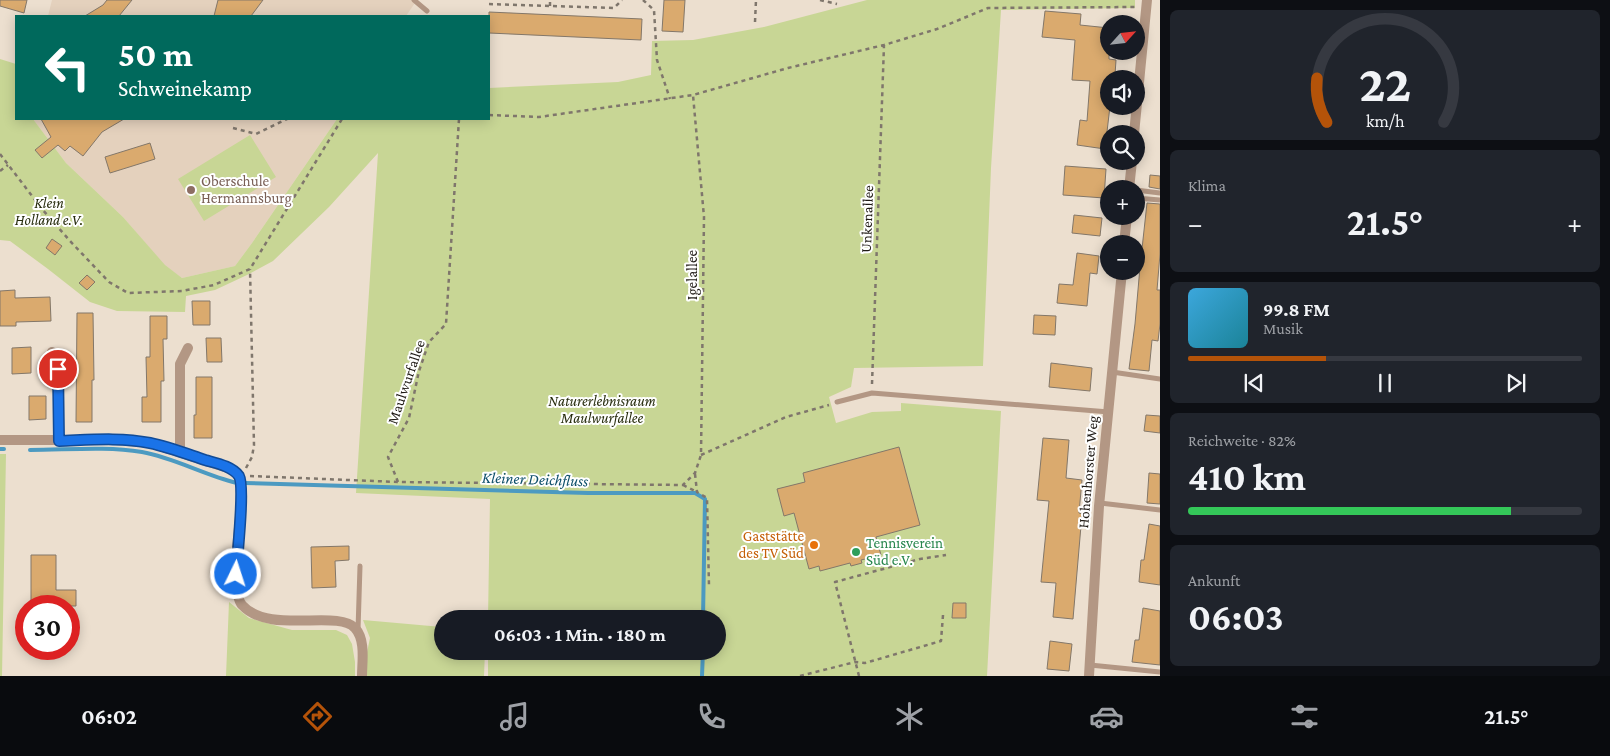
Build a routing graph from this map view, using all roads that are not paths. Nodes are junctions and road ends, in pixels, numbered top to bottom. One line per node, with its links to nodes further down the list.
1 (414, 0): 3 (lane)
2 (1146, 4): 4 (street)
3 (428, 11)
4 (1135, 125)
5 (1145, 191): 6 (lane)
6 (1160, 193)
7 (1145, 199): 8 (lane)
8 (1160, 200)
9 (1121, 280): 12 (street, Hohenhorster Weg)
10 (188, 348): 18 (street)
11 (52, 352): 17 (street)
12 (1112, 372): 13 (lane); 15 (street, Hohenhorster Weg)
13 (1160, 379)
14 (837, 402): 15 (lane)
15 (1109, 412): 19 (street, Hohenhorster Weg)
16 (0, 440): 17 (street)
17 (59, 441): 18 (street)
18 (180, 452): 22 (street)
19 (1100, 503): 20 (lane); 23 (street, Hohenhorster Weg)
20 (1160, 510)
21 (360, 566): 22 (lane)
22 (358, 633): 25 (street)
23 (1090, 665): 24 (lane); 26 (street, Hohenhorster Weg)
24 (1160, 672)
25 (362, 676)
26 (1089, 676)

